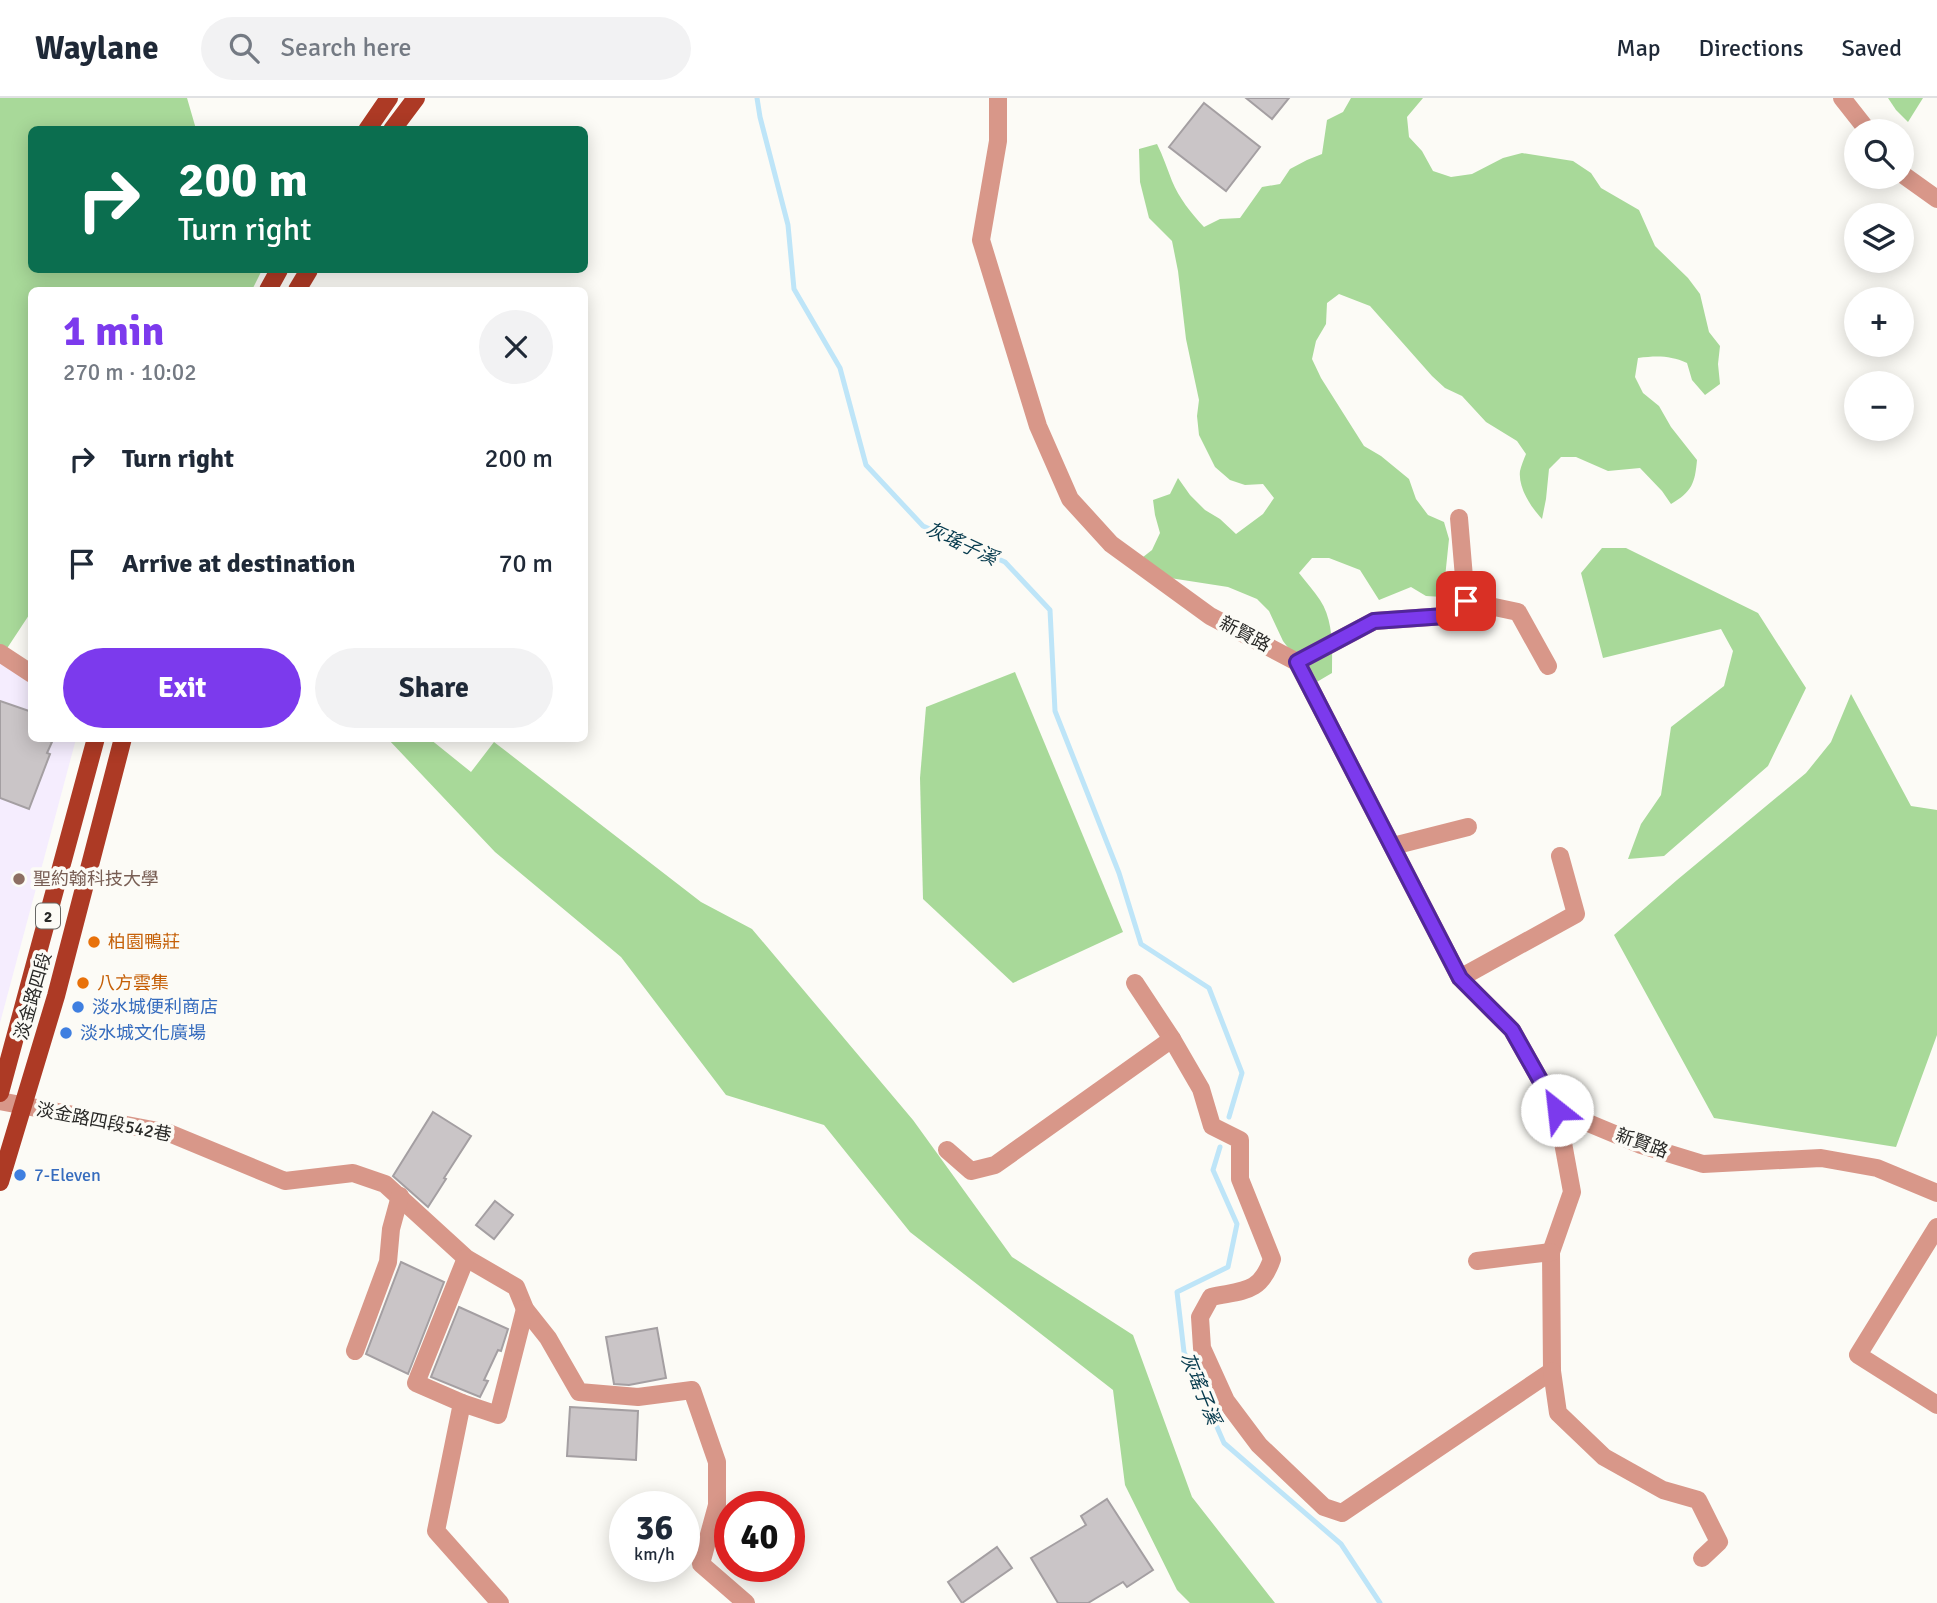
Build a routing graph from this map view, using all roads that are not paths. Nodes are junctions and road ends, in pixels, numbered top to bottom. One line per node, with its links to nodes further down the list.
1 (389, 98): 6 (main road)
2 (416, 98): 7 (main road)
3 (998, 98): 13 (street, 新賢路)
4 (1842, 98): 5 (street)
5 (1859, 119)
6 (370, 126)
7 (395, 126)
8 (1914, 183): 9 (street)
9 (1937, 199)
10 (1459, 518): 11 (street)
11 (1466, 601): 13 (street); 14 (street)
12 (0, 653): 15 (street)
13 (1297, 662): 19 (street)
14 (1548, 666)
15 (28, 671)
16 (95, 742): 24 (main road, 淡金路四段 / 2)
17 (122, 742): 26 (main road, 淡金路四段 / 2)
18 (1468, 827): 19 (street)
19 (1393, 846): 21 (street)
20 (1560, 856): 21 (street)
21 (1460, 978): 27 (street)
22 (1135, 984): 23 (street)
23 (1172, 1038): 28 (street); 38 (street)
24 (0, 1093)
25 (0, 1101): 26 (street, 淡金路四段542巷)
26 (23, 1105): 29 (main road, 淡金路四段 / 2); 31 (street, 淡金路四段542巷)
27 (1557, 1110): 30 (street, 新賢路); 33 (street)
28 (947, 1150)
29 (0, 1182)
30 (1937, 1193)
31 (400, 1196): 34 (street, 淡金路四段542巷); 37 (street)
32 (1937, 1227): 39 (street)
33 (1551, 1252): 35 (street); 38 (street)
34 (466, 1258): 36 (street, 淡金路四段542巷); 40 (street)
35 (1476, 1261)
36 (525, 1309): 40 (street); 43 (street, 淡金路四段542巷)
37 (355, 1351)
38 (1552, 1371): 41 (street)
39 (1934, 1397)
40 (462, 1403): 42 (street)
41 (1702, 1558)
42 (500, 1603)
43 (746, 1603)

